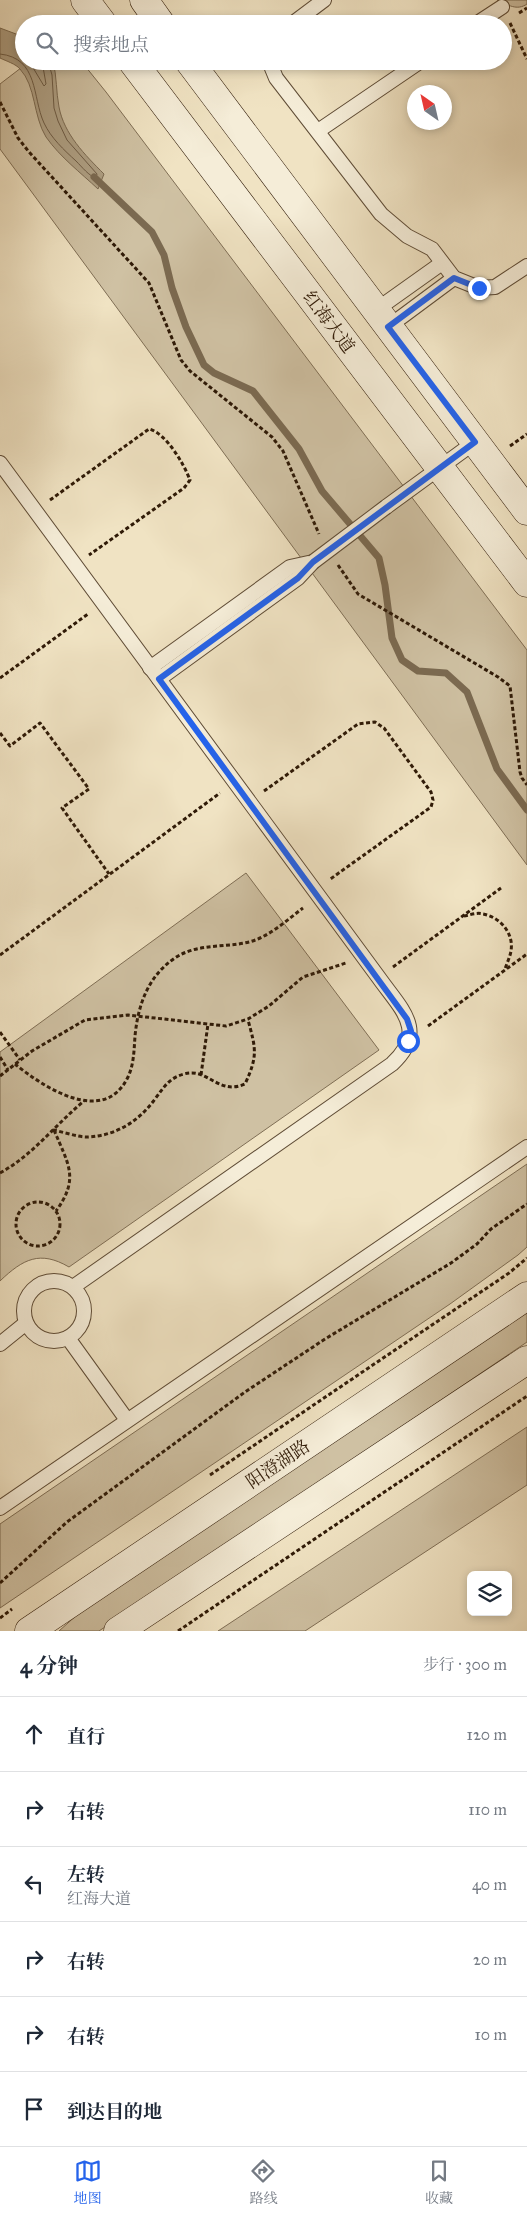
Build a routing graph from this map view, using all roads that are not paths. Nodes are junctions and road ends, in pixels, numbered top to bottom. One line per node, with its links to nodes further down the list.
1 (85, 0): 5 (main road)
2 (144, 0): 6 (main road)
3 (324, 0): 7 (lane)
4 (502, 6): 8 (lane)
5 (96, 15)
6 (155, 15)
7 (304, 15)
8 (489, 15)
9 (139, 70): 20 (main road, 红海大道)
10 (197, 70): 17 (main road)
11 (273, 70): 13 (lane)
12 (408, 70): 13 (lane)
13 (318, 132): 14 (lane)
14 (442, 263): 16 (lane); 17 (lane)
15 (527, 266): 16 (lane)
16 (454, 278): 17 (lane)
17 (382, 319): 18 (main road)
18 (475, 442): 20 (lane); 21 (main road)
19 (0, 463): 23 (lane)
20 (440, 468): 22 (main road, 红海大道); 23 (lane, bridge)
21 (527, 511)
22 (527, 583)
23 (155, 674): 25 (lane)
24 (527, 1147): 31 (lane)
25 (73, 1287): 27 (lane); 28 (lane)
26 (527, 1296): 33 (main road, 阳澄湖路)
27 (26, 1323): 28 (lane); 29 (lane)
28 (68, 1338): 31 (lane)
29 (0, 1344)
30 (527, 1360): 34 (main road)
31 (127, 1420): 32 (lane)
32 (0, 1508)
33 (29, 1631)
34 (118, 1631)

